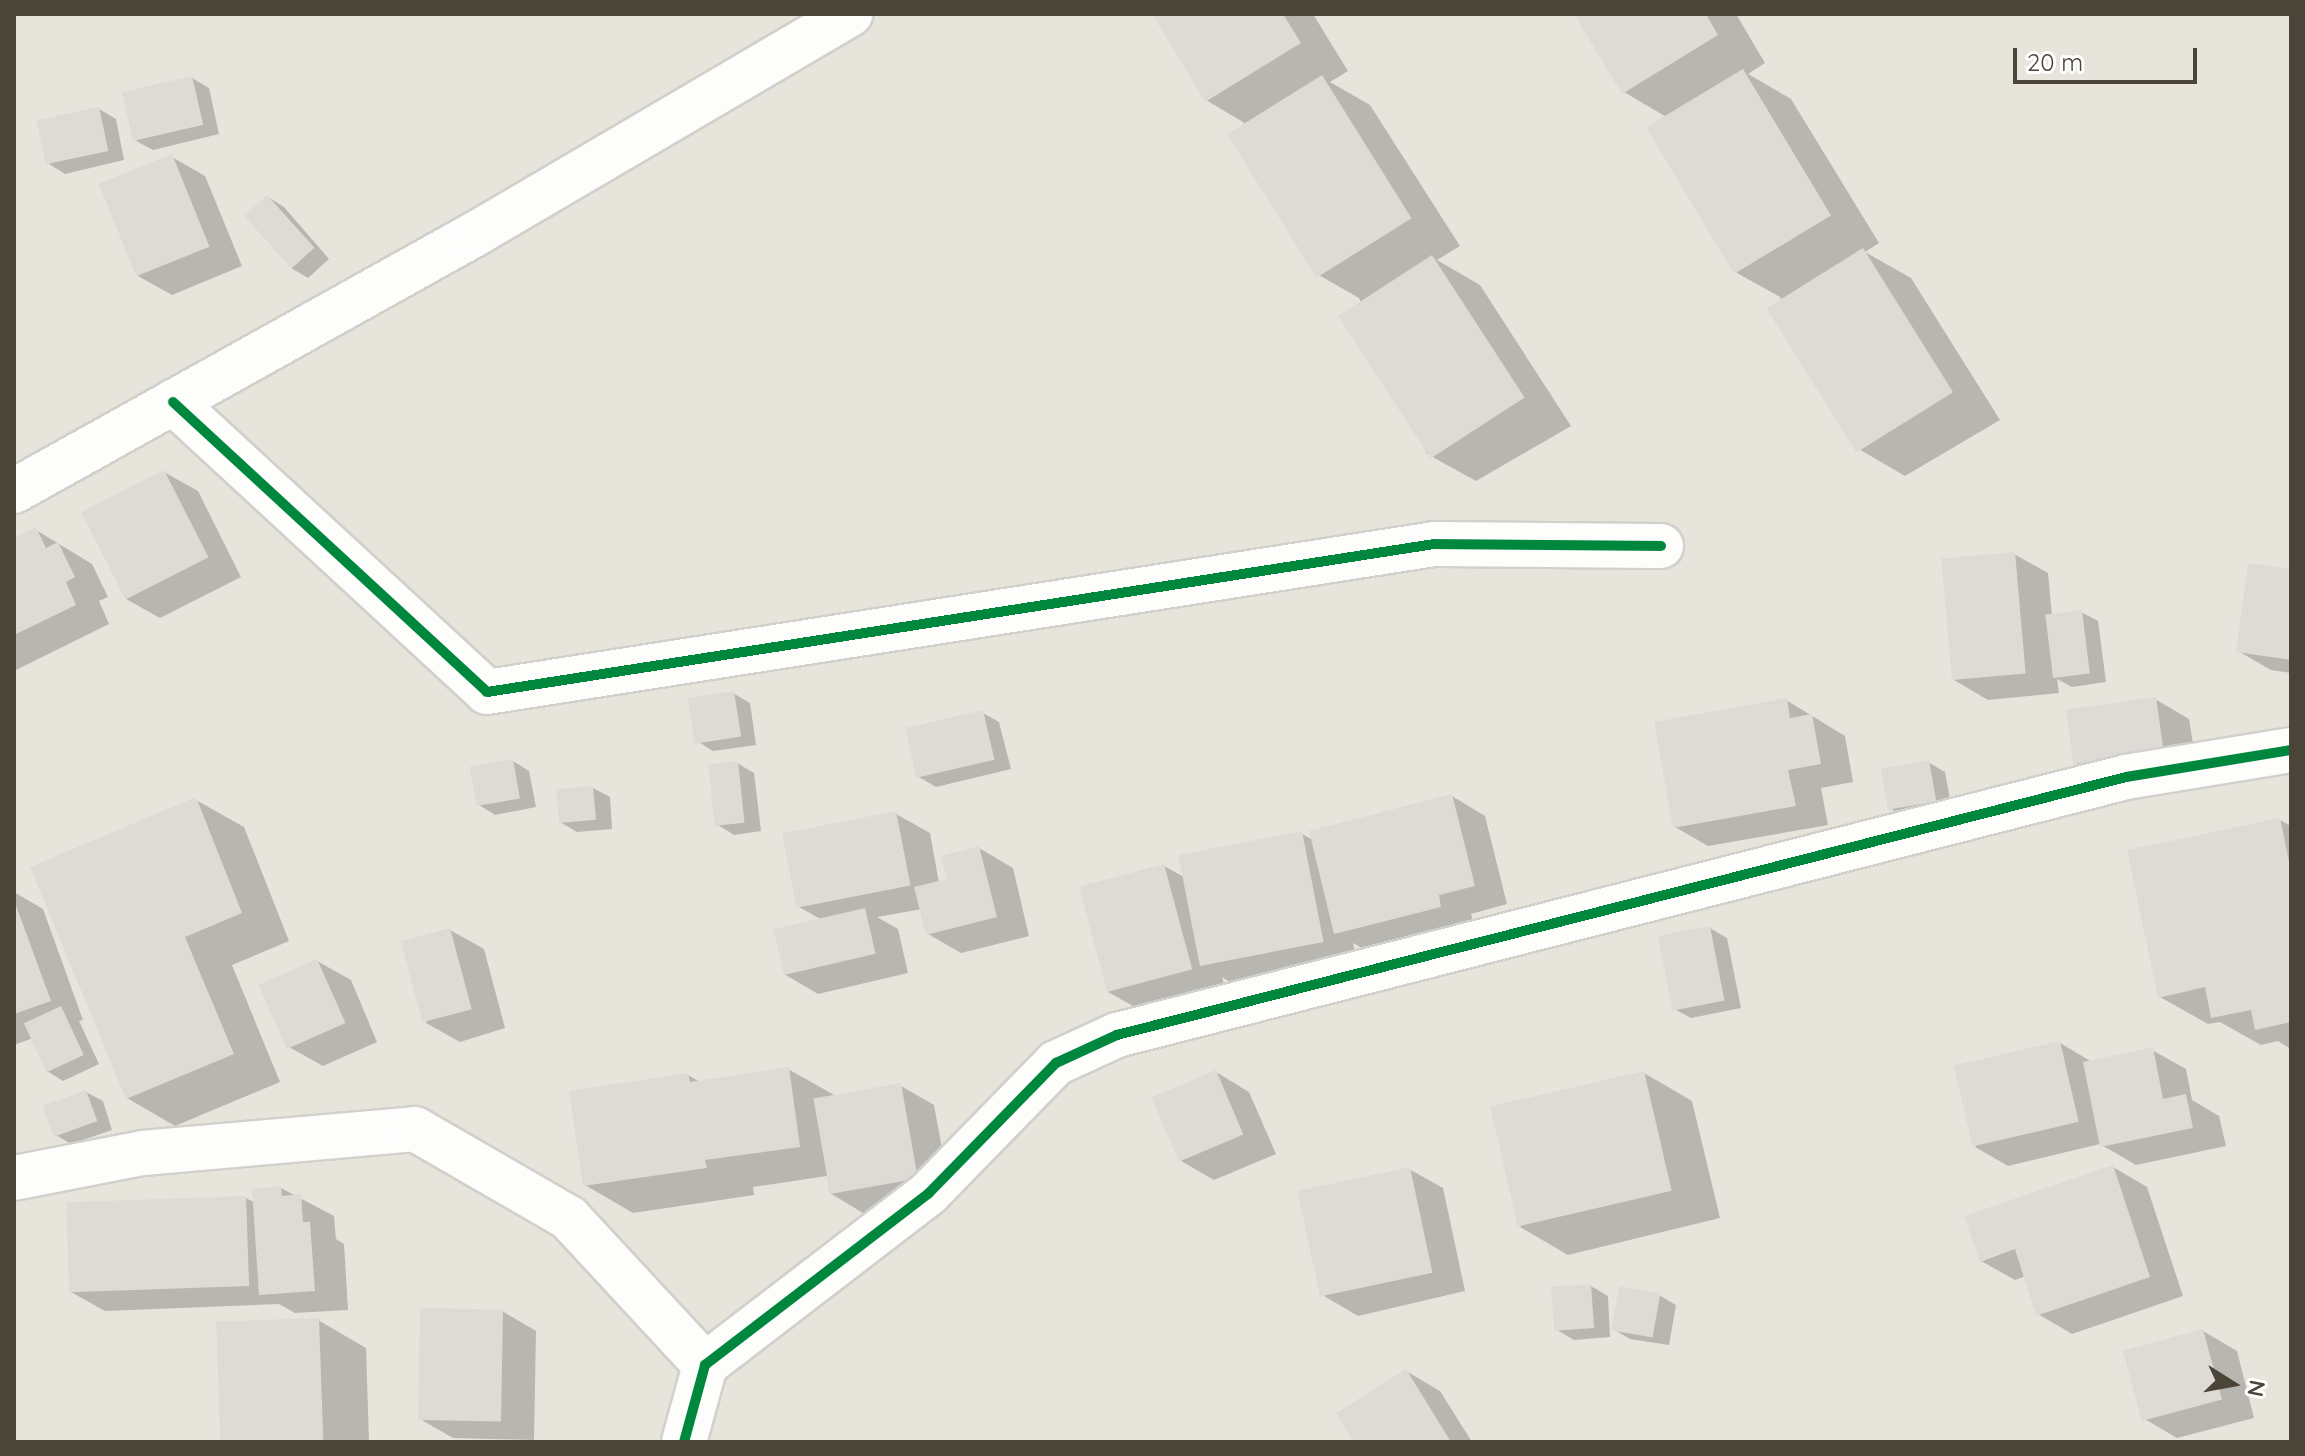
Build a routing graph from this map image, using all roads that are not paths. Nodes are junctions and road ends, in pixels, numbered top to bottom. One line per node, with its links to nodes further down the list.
1 (850, 14): 2 (street)
2 (173, 402): 3 (street); 4 (street)
3 (14, 491)
4 (1661, 546)
5 (2291, 750): 7 (street)
6 (14, 1178): 7 (street)
7 (705, 1365): 8 (street)
8 (684, 1442)

